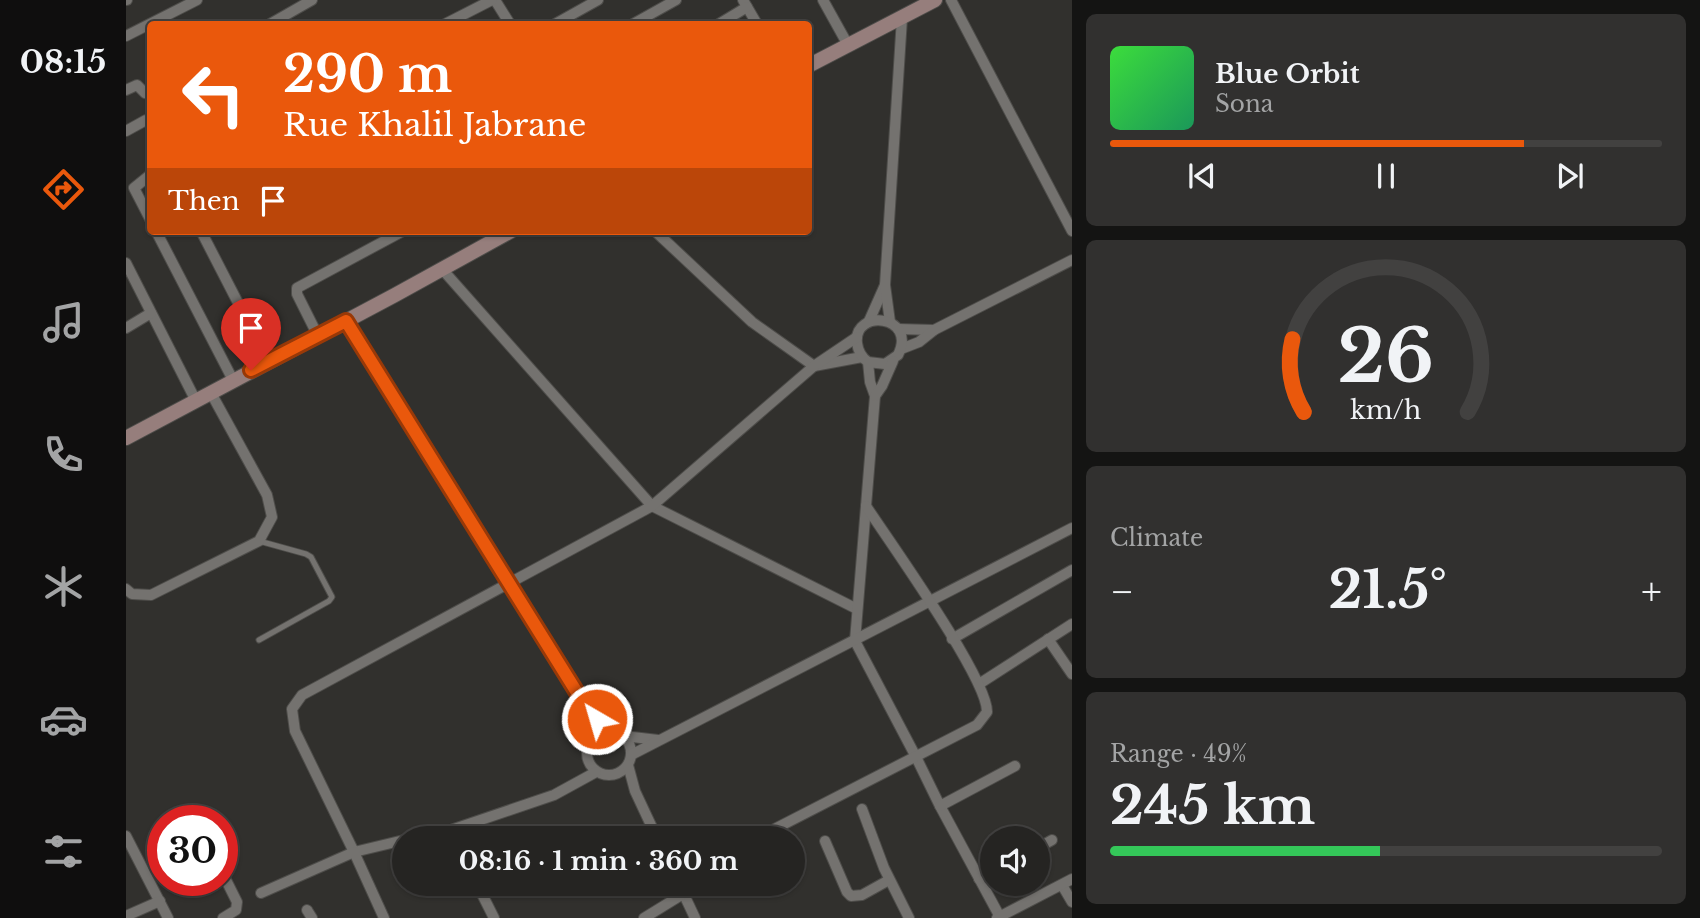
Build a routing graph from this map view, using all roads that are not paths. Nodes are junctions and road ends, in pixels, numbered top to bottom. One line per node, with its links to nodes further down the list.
1 (197, 0): 13 (street)
2 (312, 0): 14 (street)
3 (493, 0): 15 (street); 16 (street)
4 (573, 0): 11 (street)
5 (598, 0): 11 (street)
6 (676, 0): 18 (street)
7 (822, 0): 23 (street)
8 (935, 0): 12 (street)
9 (951, 0): 31 (street)
10 (745, 4): 19 (street); 20 (street)
11 (580, 10): 17 (street)
12 (902, 18): 23 (street); 40 (street)
13 (156, 21)
14 (275, 21)
15 (451, 21)
16 (508, 21)
17 (560, 21)
18 (638, 21)
19 (723, 21)
20 (755, 21)
21 (147, 25): 22 (street)
22 (126, 36)
23 (848, 45): 24 (street)
24 (812, 64)
25 (126, 90): 26 (street)
26 (147, 93)
27 (146, 120): 28 (street)
28 (126, 131)
29 (147, 177): 30 (street)
30 (147, 213)
31 (1072, 231)
32 (158, 235): 54 (street)
33 (203, 235): 51 (street)
34 (396, 235): 47 (street)
35 (500, 235): 39 (street)
36 (659, 235): 53 (street)
37 (1072, 260): 46 (street)
38 (126, 263): 41 (street)
39 (442, 270): 42 (street); 59 (street)
40 (885, 285): 43 (street); 44 (street)
41 (151, 313): 45 (street); 57 (street)
42 (346, 321): 47 (street); 64 (street)
43 (870, 321): 44 (street); 48 (street)
44 (894, 326): 46 (street); 49 (street)
45 (126, 328)
46 (934, 330): 49 (street)
47 (318, 335): 51 (street)
48 (857, 337): 50 (street); 53 (street)
49 (901, 349): 52 (street)
50 (865, 360): 52 (street); 53 (street); 56 (street)
51 (268, 361): 54 (street)
52 (892, 361): 56 (street)
53 (814, 366): 59 (street)
54 (233, 380): 55 (street)
55 (211, 393): 57 (street); 62 (street)
56 (875, 396): 60 (street)
57 (196, 401): 58 (street)
58 (126, 438)
59 (652, 506): 64 (street); 67 (street)
60 (866, 506): 66 (street); 67 (street)
61 (1072, 528): 66 (street)
62 (259, 541): 65 (street); 71 (lane)
63 (1072, 570): 69 (street)
64 (509, 583): 75 (street); 97 (street)
65 (126, 589)
66 (929, 602): 69 (street); 72 (street)
67 (857, 609): 72 (street)
68 (1072, 624): 70 (street)
69 (952, 639): 74 (street)
70 (1048, 639): 73 (street); 74 (street)
71 (259, 640)
72 (855, 641): 79 (street); 80 (street)
73 (1072, 674)
74 (979, 684): 80 (street)
75 (586, 707): 76 (street); 78 (street)
76 (608, 730): 77 (street); 78 (street)
77 (624, 736): 79 (street); 81 (street)
78 (592, 737): 82 (street)
79 (658, 740): 81 (street)
80 (916, 757): 88 (street); 92 (street)
81 (630, 760): 85 (street); 87 (street)
82 (587, 761): 84 (street); 86 (street)
83 (1015, 766): 88 (street)
84 (596, 772): 85 (street); 86 (street)
85 (617, 775): 87 (street)
86 (578, 780): 90 (street)
87 (635, 791): 91 (street)
88 (940, 806): 98 (street)
89 (862, 809): 99 (street)
90 (474, 826)
91 (651, 826)
92 (781, 826)
93 (126, 836): 96 (street)
94 (825, 841): 99 (street)
95 (392, 843): 97 (street)
96 (130, 851): 106 (street)
97 (354, 852): 101 (street); 113 (street)
98 (979, 879): 110 (street)
99 (889, 880): 117 (street)
100 (1067, 882): 107 (street); 108 (street)
101 (261, 893)
102 (234, 896): 112 (street)
103 (483, 896): 114 (street)
104 (672, 896): 115 (street)
105 (684, 896): 116 (street)
106 (160, 901): 109 (street); 111 (street)
107 (1072, 902)
108 (1020, 913): 110 (street)
109 (126, 916)
110 (998, 917)
111 (168, 918)
112 (223, 918)
113 (384, 918)
114 (494, 918)
115 (645, 918)
116 (695, 918)
117 (909, 918)

